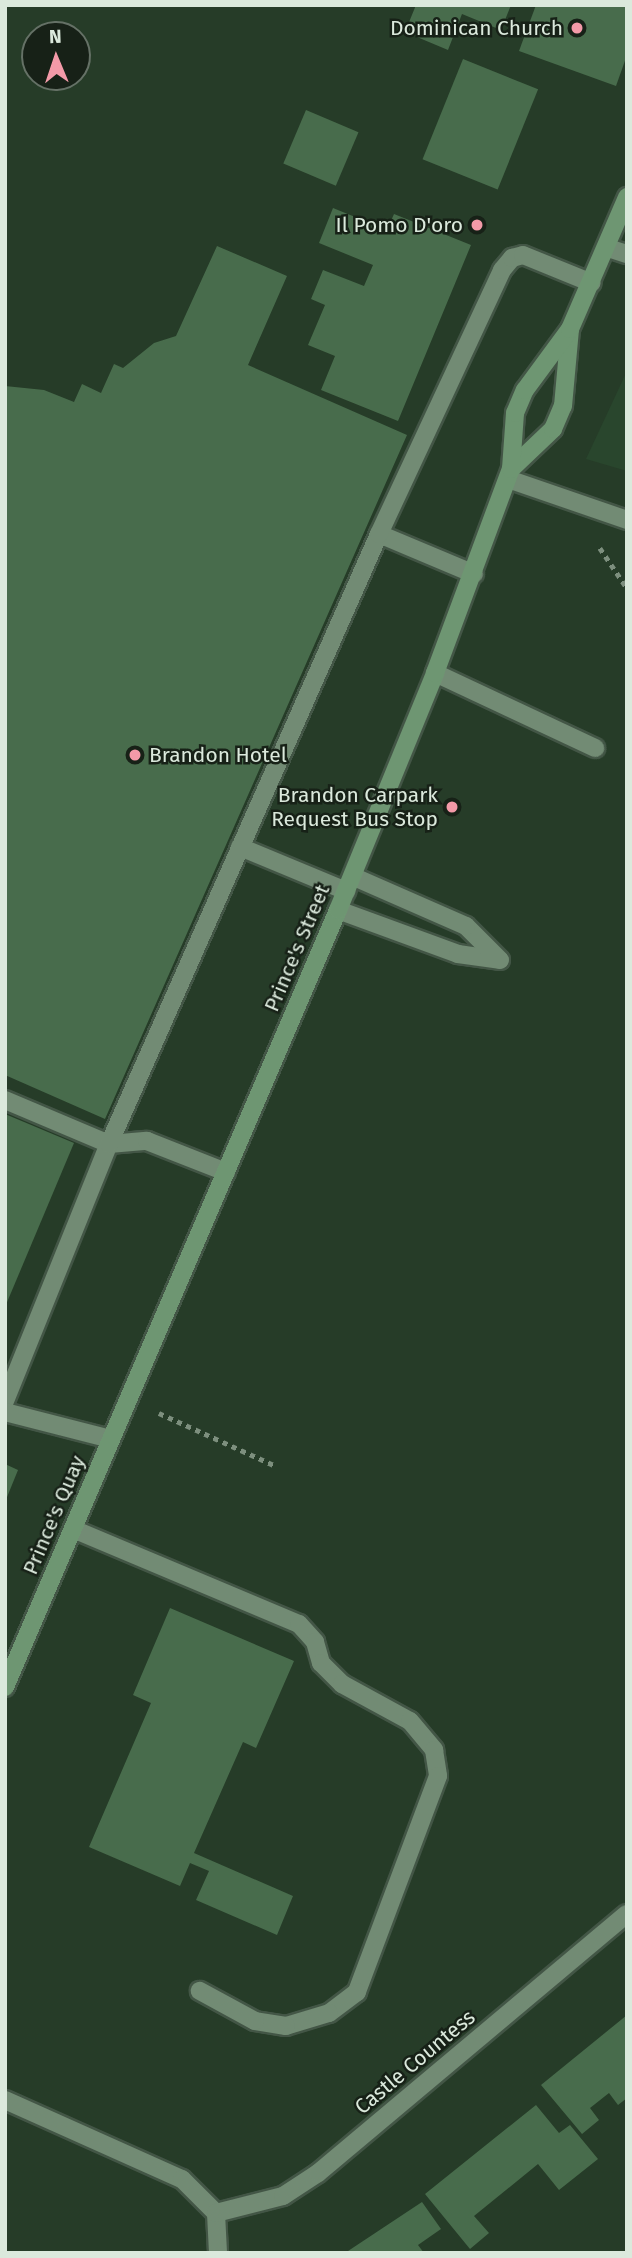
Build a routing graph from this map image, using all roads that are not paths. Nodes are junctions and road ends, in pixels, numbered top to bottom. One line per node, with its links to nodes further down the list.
1 (627, 197): 2 (main road, Prince's Street)
2 (608, 248): 3 (street); 4 (main road, Prince's Street)
3 (627, 254)
4 (592, 282): 5 (main road, Prince's Street); 8 (street)
5 (570, 329): 6 (main road, Prince's Street); 6 (main road, Prince's Street)
6 (510, 474): 7 (street); 9 (main road, Prince's Street)
7 (627, 520)
8 (379, 534): 9 (street); 12 (street)
9 (474, 574): 10 (main road, Prince's Street)
10 (435, 673): 11 (street); 13 (main road, Prince's Street)
11 (595, 748)
12 (240, 847): 13 (street); 16 (street)
13 (349, 883): 14 (main road, Prince's Street); 14 (street)
14 (338, 910): 17 (main road, Prince's Street)
15 (5, 1100): 16 (street)
16 (109, 1144): 17 (street); 18 (street)
17 (226, 1172): 20 (main road, Prince's Street)
18 (5, 1401)
19 (5, 1412): 20 (street)
20 (111, 1439): 21 (main road, Prince's Quay)
21 (73, 1529): 22 (main road, Prince's Quay); 24 (street)
22 (5, 1687)
23 (627, 1914): 26 (street, Castle Countess)
24 (200, 1991)
25 (5, 2100): 26 (street)
26 (216, 2213): 27 (street)
27 (218, 2253)

